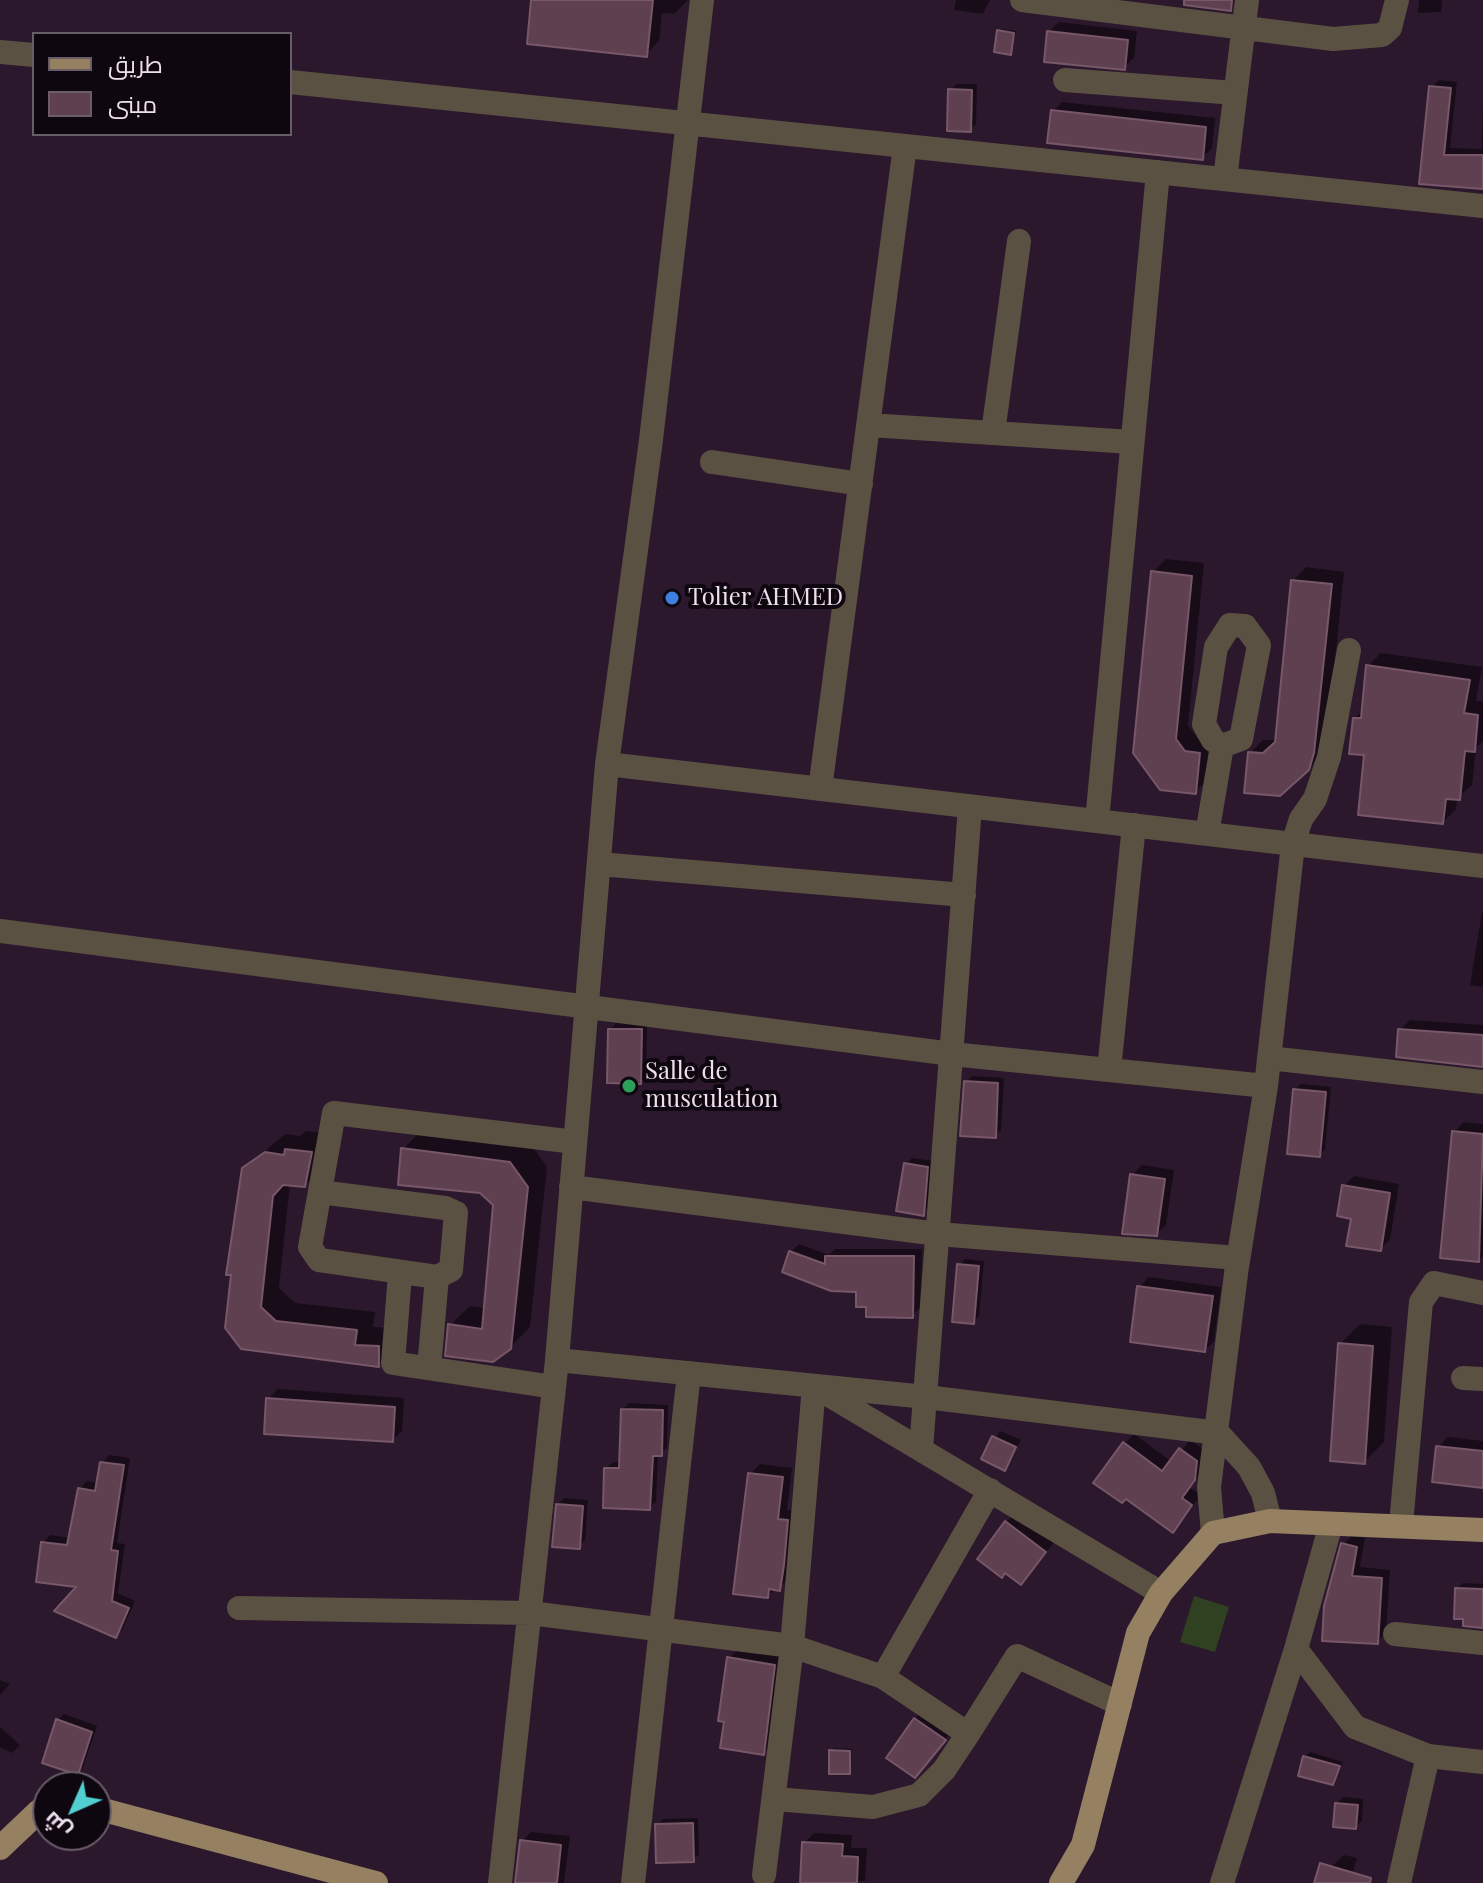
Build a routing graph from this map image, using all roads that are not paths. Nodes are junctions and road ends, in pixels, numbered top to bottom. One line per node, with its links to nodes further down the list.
1 (702, 0): 11 (street)
2 (1022, 0): 5 (street)
3 (1247, 0): 5 (street)
4 (1397, 0): 5 (street)
5 (1243, 30): 10 (street)
6 (0, 52): 7 (street)
7 (32, 55)
8 (1065, 80): 10 (street)
9 (292, 82): 11 (street)
10 (1235, 93): 14 (street)
11 (688, 123): 12 (street); 24 (street)
12 (905, 146): 13 (street); 17 (street)
13 (1158, 172): 14 (street); 19 (street)
14 (1225, 179): 15 (street)
15 (1483, 206)
16 (1019, 241): 18 (street)
17 (869, 425): 18 (street); 21 (street)
18 (993, 433): 19 (street)
19 (1132, 442): 27 (street)
20 (712, 462): 21 (street)
21 (861, 484): 25 (street)
22 (1349, 650): 30 (street)
23 (1222, 746): 29 (street)
24 (607, 764): 25 (street); 31 (street)
25 (820, 789): 26 (street)
26 (970, 807): 27 (street); 33 (street)
27 (1097, 821): 28 (street)
28 (1134, 825): 29 (street); 38 (street)
29 (1207, 834): 30 (street)
30 (1293, 844): 32 (street); 37 (street)
31 (599, 864): 33 (street); 35 (street)
32 (1483, 866)
33 (964, 895): 36 (street)
34 (0, 931): 35 (street)
35 (586, 1008): 36 (street); 41 (street)
36 (952, 1054): 38 (street); 44 (street)
37 (1269, 1058): 39 (street); 40 (street)
38 (1109, 1070): 40 (street)
39 (1483, 1082)
40 (1266, 1086): 46 (street)
41 (575, 1142): 42 (street); 43 (street)
42 (571, 1187): 44 (street); 49 (street)
43 (320, 1192): 45 (street); 47 (street)
44 (938, 1234): 46 (street); 54 (street)
45 (400, 1274): 47 (street); 50 (street)
46 (1236, 1275): 55 (street)
47 (437, 1277): 50 (street)
48 (1483, 1293): 60 (street)
49 (557, 1360): 51 (street); 53 (street)
50 (429, 1368): 53 (street)
51 (689, 1373): 52 (street); 66 (street)
52 (814, 1386): 54 (street); 56 (street); 69 (street)
53 (554, 1387): 65 (street)
54 (926, 1397): 55 (street); 56 (street)
55 (1218, 1433): 58 (street); 62 (street)
56 (921, 1449): 57 (street)
57 (990, 1490): 63 (street); 71 (street)
58 (1270, 1521): 59 (main road); 62 (main road)
59 (1331, 1524): 60 (main road); 70 (street)
60 (1401, 1524): 61 (main road)
61 (1483, 1530)
62 (1213, 1533): 63 (main road)
63 (1161, 1593): 72 (main road)
64 (239, 1608): 65 (street)
65 (530, 1613): 66 (street); 82 (street)
66 (660, 1629): 69 (street); 83 (street)
67 (1395, 1634): 68 (street)
68 (1483, 1643)
69 (792, 1646): 71 (street); 76 (street)
70 (1296, 1649): 74 (street); 85 (street)
71 (883, 1677): 73 (street)
72 (1120, 1704): 73 (street); 84 (main road)
73 (968, 1734): 76 (street)
74 (1428, 1756): 75 (street); 86 (street)
75 (1483, 1762)
76 (775, 1799): 80 (street)
77 (112, 1812): 81 (main road)
78 (32, 1818): 79 (main road)
79 (0, 1848)
80 (764, 1875)
81 (376, 1883)
82 (500, 1883)
83 (633, 1883)
84 (1061, 1883)
85 (1222, 1883)
86 (1399, 1883)

